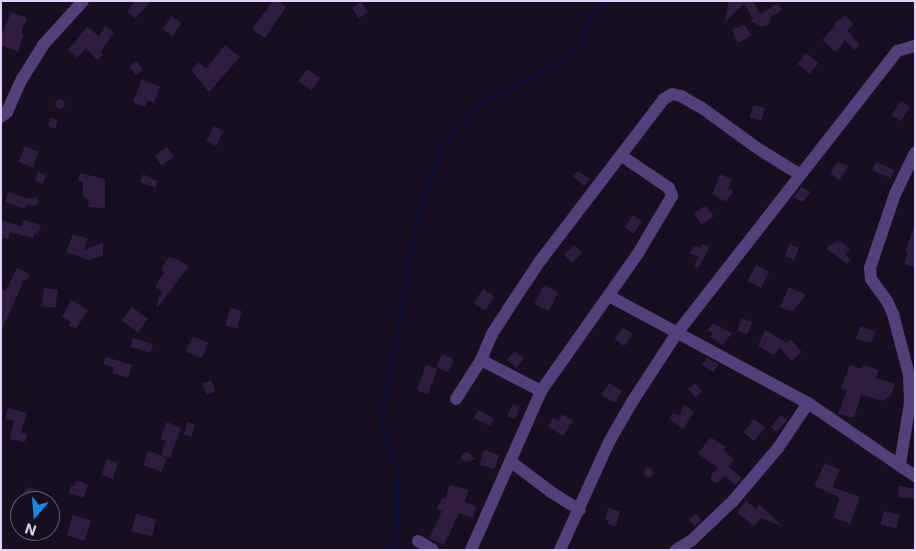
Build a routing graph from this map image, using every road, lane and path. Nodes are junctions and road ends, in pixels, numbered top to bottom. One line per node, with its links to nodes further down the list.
1 (83, 1): 3 (street)
2 (915, 46): 6 (street)
3 (1, 116)
4 (915, 153): 13 (street)
5 (622, 156): 6 (street); 7 (street); 9 (street)
6 (799, 174): 8 (street)
7 (609, 296): 8 (street); 10 (street)
8 (677, 333): 12 (street); 17 (street)
9 (481, 360): 10 (street); 11 (street)
10 (541, 391): 14 (street)
11 (456, 399)
12 (808, 403): 15 (street); 22 (street)
13 (911, 423): 15 (street)
14 (510, 461): 17 (street); 20 (street)
15 (900, 464): 16 (street)
16 (915, 476)
17 (580, 510): 21 (street)
18 (418, 540): 19 (street)
19 (433, 550)
20 (471, 550)
21 (560, 550)
22 (676, 550)

